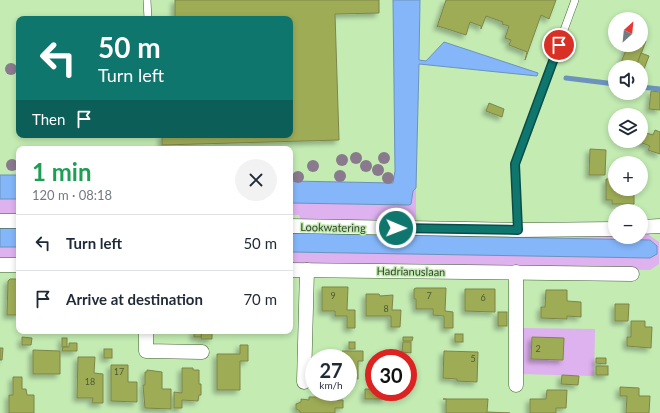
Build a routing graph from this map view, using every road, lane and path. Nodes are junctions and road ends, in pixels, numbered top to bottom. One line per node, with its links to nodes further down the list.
1 (147, 0): 3 (lane)
2 (575, 0): 10 (lane)
3 (148, 16)
4 (0, 221): 5 (street)
5 (16, 221)
6 (293, 226): 10 (street, Lookwatering)
7 (660, 226): 8 (street)
8 (648, 227)
9 (608, 229): 10 (street, Lookwatering)
10 (518, 230)
11 (0, 265): 12 (street)
12 (16, 265)
13 (293, 270): 14 (street, Hadrianuslaan)
14 (307, 270): 15 (street, Hadrianuslaan); 19 (street)
15 (516, 272): 16 (street, Hadrianuslaan); 20 (street)
16 (632, 274)
17 (146, 334): 18 (street)
18 (202, 352)
19 (304, 382)
20 (516, 385)

